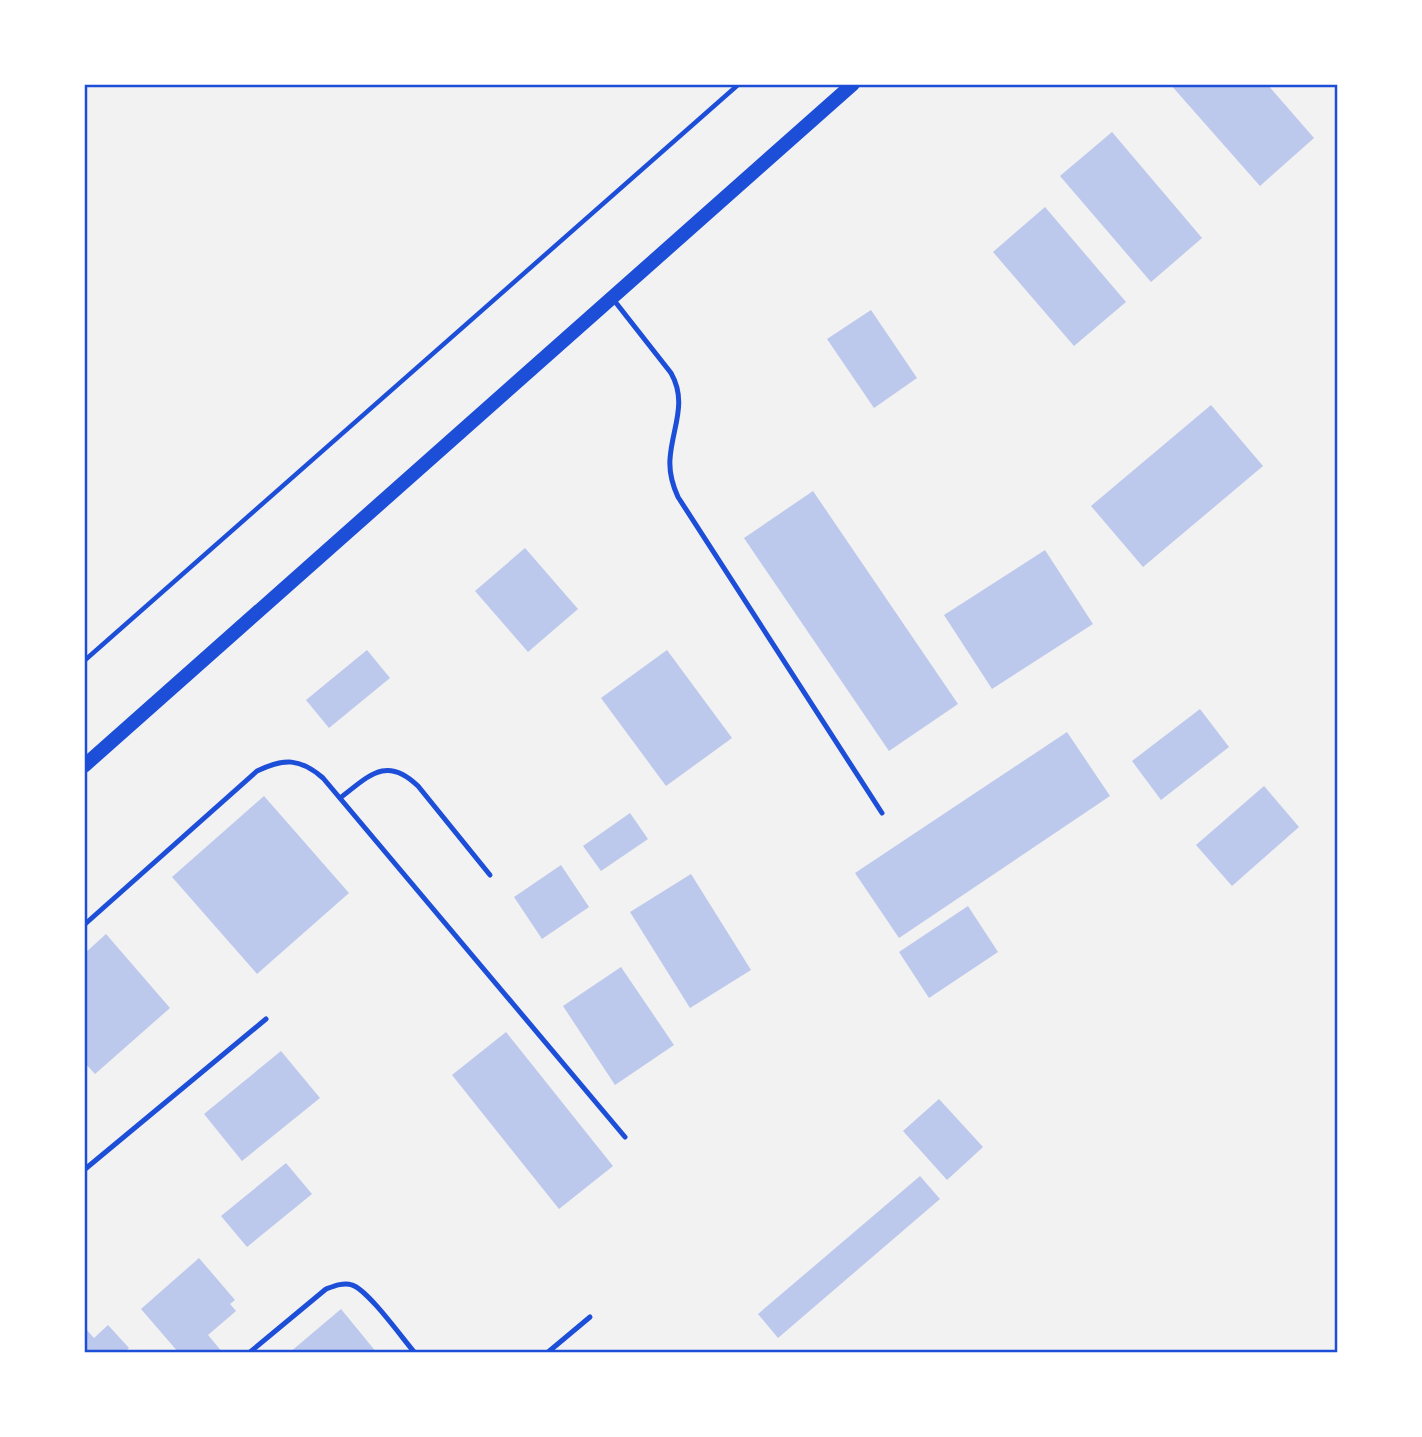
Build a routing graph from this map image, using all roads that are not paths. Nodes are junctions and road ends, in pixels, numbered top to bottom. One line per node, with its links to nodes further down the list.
1 (853, 84): 2 (main road)
2 (612, 298): 3 (main road); 5 (lane)
3 (84, 766)
4 (340, 798): 6 (lane); 7 (lane); 9 (lane)
5 (882, 813)
6 (490, 875)
7 (84, 925)
8 (266, 1019): 10 (lane)
9 (625, 1137)
10 (84, 1170)
11 (590, 1317): 14 (lane)
12 (249, 1353): 13 (lane)
13 (415, 1353)
14 (547, 1353)

